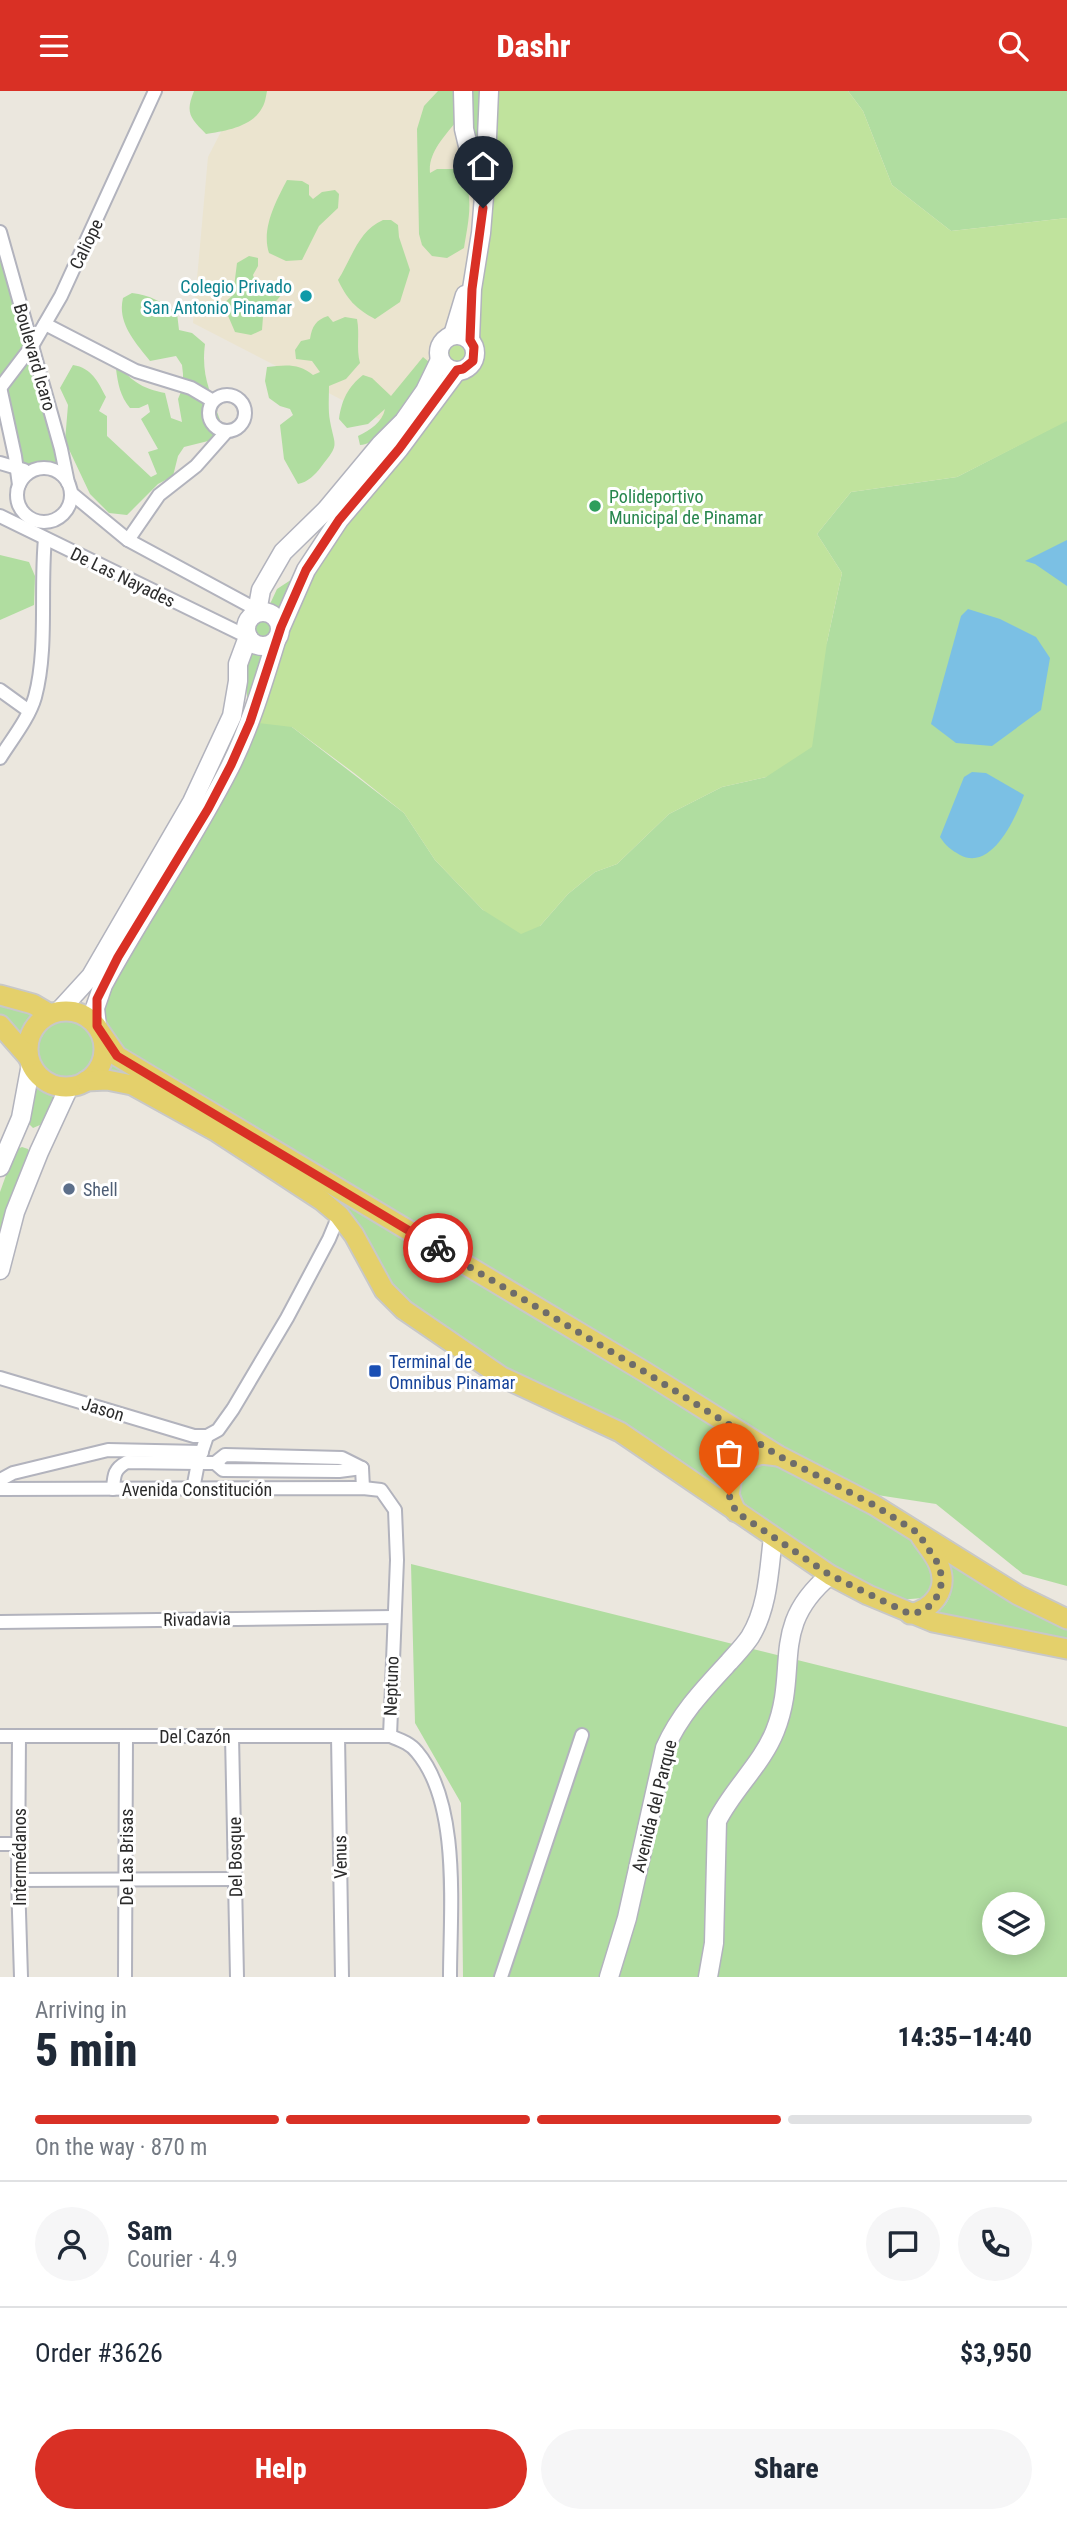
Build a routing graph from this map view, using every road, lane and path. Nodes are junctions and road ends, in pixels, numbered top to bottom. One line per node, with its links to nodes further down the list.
1 (155, 91): 5 (street, Caliope)
2 (463, 91): 6 (main road)
3 (489, 91): 6 (main road)
4 (0, 232): 7 (street, Boulevard Icaro)
5 (45, 324): 7 (street, Caliope); 11 (street)
6 (462, 337): 8 (main road); 9 (main road)
7 (32, 346): 10 (street, Caliope); 17 (street, Boulevard Icaro)
8 (440, 360): 9 (main road); 23 (main road)
9 (457, 370): 24 (main road)
10 (0, 388): 14 (street)
11 (213, 401): 12 (street); 12 (street)
12 (227, 431): 22 (street)
13 (0, 463): 14 (street)
14 (17, 469): 15 (street); 16 (street)
15 (31, 472): 16 (street); 17 (street)
16 (19, 485): 20 (street)
17 (69, 488): 19 (street); 22 (street, De Las Nayades)
18 (0, 516): 21 (street, De Las Nayades)
19 (62, 516): 20 (street); 21 (street)
20 (29, 517): 21 (street)
21 (44, 539): 25 (street, De Las Nayades); 27 (street)
22 (128, 540): 23 (street, De Las Nayades)
23 (257, 612): 24 (main road); 25 (main road)
24 (279, 634): 25 (main road); 32 (main road)
25 (248, 636): 30 (main road)
26 (0, 690): 27 (street)
27 (29, 711): 28 (street)
28 (0, 758)
29 (0, 995): 30 (main road)
30 (55, 1013): 32 (main road); 33 (main road)
31 (0, 1025): 33 (main road)
32 (99, 1030): 34 (main road); 43 (main road)
33 (29, 1061): 34 (main road); 35 (main road)
34 (78, 1084): 36 (main road); 38 (main road)
35 (16, 1132): 36 (main road); 37 (main road)
36 (44, 1141): 39 (main road)
37 (0, 1167)
38 (339, 1215): 42 (street); 51 (main road)
39 (4, 1239): 40 (main road)
40 (0, 1270)
41 (0, 1378): 42 (street, Jason)
42 (207, 1436): 44 (street)
43 (779, 1456): 51 (main road); 52 (main road)
44 (200, 1457): 45 (street); 46 (street); 48 (street); 49 (street)
45 (0, 1480)
46 (363, 1488): 49 (street, Avenida Constitución); 50 (street, Avenida Constitución)
47 (0, 1489): 48 (street, Avenida Constitución)
48 (113, 1489): 49 (street, Avenida Constitución)
49 (194, 1489)
50 (389, 1499): 56 (street, Neptuno)
51 (736, 1512): 53 (main road)
52 (918, 1533): 55 (main road); 57 (main road)
53 (773, 1537): 54 (main road); 78 (main road, Avenida del Parque)
54 (830, 1575): 55 (main road); 79 (main road)
55 (910, 1614): 59 (main road)
56 (394, 1616): 58 (street, Rivadavia); 66 (street, Neptuno)
57 (1067, 1619)
58 (0, 1622)
59 (1067, 1649)
60 (582, 1735): 77 (street)
61 (0, 1736): 62 (street, Del Cazón)
62 (19, 1736): 63 (street, Del Cazón); 67 (street, Intermédanos)
63 (126, 1736): 64 (street, Del Cazón); 71 (street, De Las Brisas)
64 (232, 1736): 65 (street, Del Cazón); 69 (street, Del Bosque)
65 (338, 1736): 66 (street, Del Cazón); 75 (street, Venus)
66 (390, 1736): 76 (street, Neptuno)
67 (18, 1844): 68 (street); 70 (street, Intermédanos)
68 (0, 1845)
69 (235, 1879): 71 (street); 74 (street, Del Bosque)
70 (18, 1880): 71 (street); 72 (street, Intermédanos)
71 (127, 1880): 73 (street, De Las Brisas)
72 (21, 1977)
73 (125, 1977)
74 (237, 1977)
75 (342, 1977)
76 (450, 1977)
77 (501, 1977)
78 (608, 1977)
79 (708, 1977)

